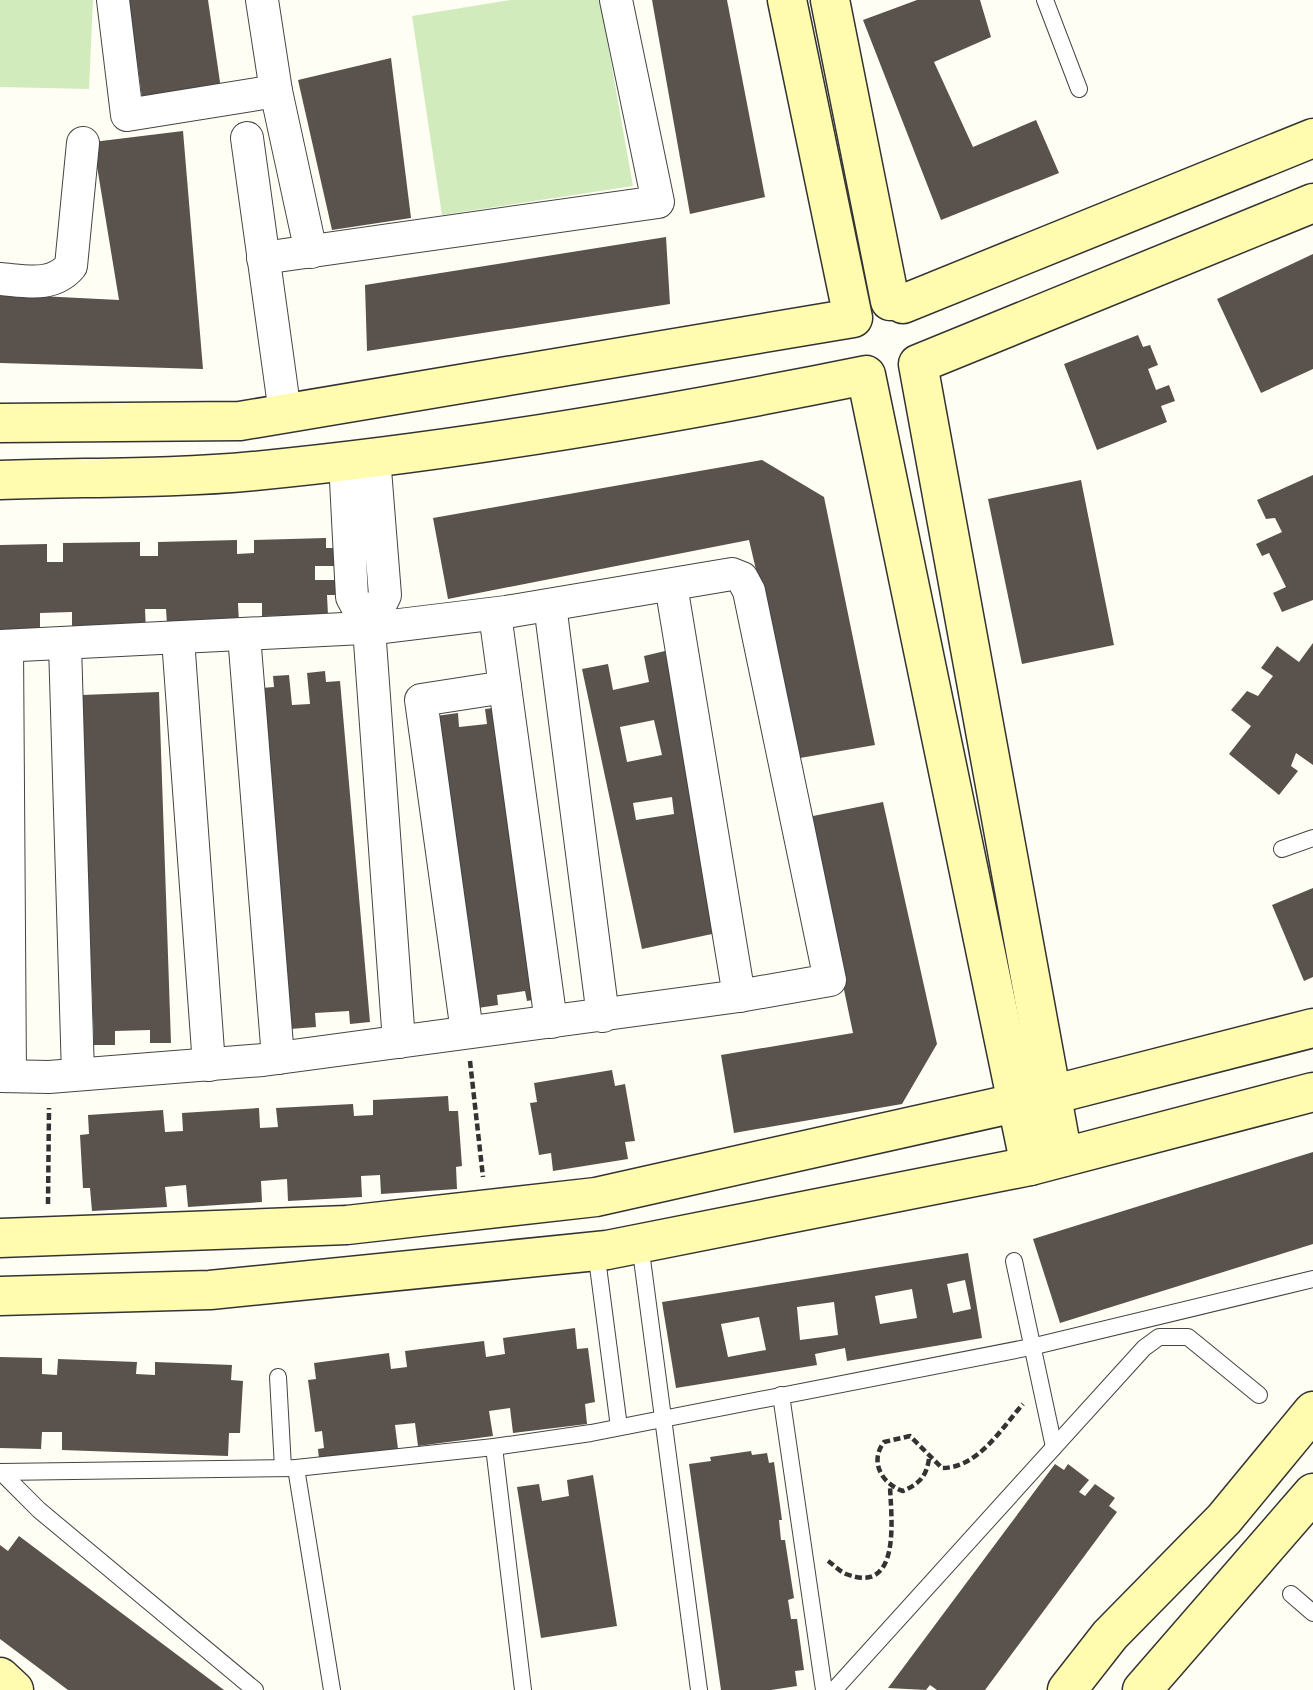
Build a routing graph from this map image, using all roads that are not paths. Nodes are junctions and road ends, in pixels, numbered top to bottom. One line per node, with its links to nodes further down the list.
1 (113, 0): 8 (street)
2 (261, 0): 8 (street)
3 (616, 0): 13 (street)
4 (787, 0): 17 (street)
5 (830, 0): 16 (street)
6 (1045, 0): 7 (lane)
7 (1079, 89)
8 (276, 91): 13 (street)
9 (247, 138): 14 (street)
10 (1313, 138): 16 (street)
11 (83, 143): 15 (street)
12 (1313, 203): 18 (street)
13 (311, 252): 14 (street)
14 (263, 258): 20 (street)
15 (0, 279)
16 (896, 303): 17 (street); 18 (street)
17 (853, 318): 19 (street); 20 (street)
18 (918, 364): 19 (street); 46 (street)
19 (866, 375): 22 (street); 46 (street)
20 (285, 413): 21 (street)
21 (0, 423)
22 (360, 459): 23 (street); 27 (street)
23 (0, 480)
24 (671, 585): 25 (street); 35 (street); 35 (street)
25 (550, 605): 26 (street); 36 (street)
26 (495, 614): 27 (street); 32 (street)
27 (369, 628): 28 (street); 40 (street)
28 (244, 635): 29 (street); 41 (street)
29 (178, 639): 30 (street); 42 (street)
30 (65, 645): 31 (street); 44 (street)
31 (4, 646): 43 (street)
32 (505, 687): 37 (street); 39 (street)
33 (1313, 838): 34 (lane)
34 (1282, 849)
35 (739, 996): 36 (street)
36 (603, 1016): 37 (street)
37 (551, 1022): 39 (street)
38 (1313, 1028): 46 (street)
39 (467, 1032): 40 (street)
40 (399, 1042): 41 (street)
41 (278, 1058): 42 (street)
42 (209, 1065): 44 (street)
43 (5, 1076): 44 (street)
44 (64, 1076)
45 (1313, 1092): 47 (street)
46 (1034, 1099): 47 (street); 48 (street)
47 (1046, 1161): 50 (street)
48 (596, 1197): 49 (street); 50 (street)
49 (0, 1238)
50 (614, 1248): 53 (street); 59 (lane); 60 (lane)
51 (1014, 1261): 54 (lane)
52 (1313, 1279): 54 (lane)
53 (0, 1296)
54 (1031, 1347): 56 (lane); 62 (lane)
55 (278, 1377): 63 (lane)
56 (781, 1395): 59 (lane); 74 (lane)
57 (1259, 1395): 62 (lane)
58 (1313, 1410): 76 (street)
59 (663, 1419): 60 (lane); 73 (lane)
60 (619, 1427): 61 (lane)
61 (494, 1447): 63 (lane); 72 (lane)
62 (1054, 1447): 75 (lane)
63 (289, 1468): 64 (lane); 71 (lane)
64 (0, 1472): 70 (lane)
65 (1313, 1493): 77 (street)
66 (1291, 1594): 67 (lane)
67 (1313, 1613)
68 (0, 1676): 69 (street)
69 (13, 1690)
70 (255, 1690)
71 (332, 1690)
72 (523, 1690)
73 (699, 1690)
74 (824, 1690)
75 (834, 1690)
76 (1067, 1690)
77 (1142, 1690)

